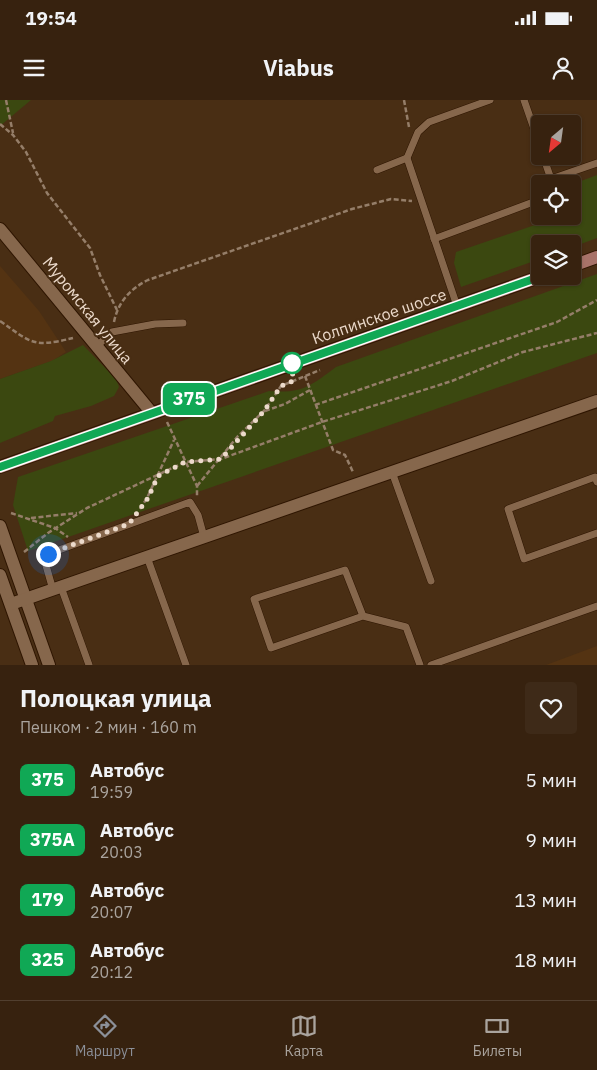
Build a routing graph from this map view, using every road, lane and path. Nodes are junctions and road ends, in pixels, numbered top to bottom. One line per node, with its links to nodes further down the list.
1 (6, 100): 7 (path)
2 (404, 100): 8 (path)
3 (490, 100): 8 (lane)
4 (524, 100): 5 (lane)
5 (531, 120)
6 (0, 124): 7 (path)
7 (13, 135): 22 (path)
8 (412, 144): 9 (lane)
9 (407, 158): 11 (lane); 13 (lane)
10 (597, 163): 12 (lane)
11 (377, 170)
12 (566, 175)
13 (421, 201): 16 (lane); 22 (path)
14 (531, 203): 16 (lane)
15 (0, 228): 27 (street, Муромская улица)
16 (434, 239): 21 (lane)
17 (597, 257): 18 (main road)
18 (581, 263)
19 (531, 280): 21 (main road, Колпинское шоссе)
20 (597, 300): 33 (path)
21 (457, 306): 35 (main road, Колпинское шоссе)
22 (117, 310): 25 (path)
23 (0, 321): 27 (path)
24 (183, 323): 25 (lane)
25 (112, 332): 28 (lane)
26 (597, 333): 37 (path)
27 (86, 334): 28 (street, Муромская улица)
28 (97, 346): 35 (street, Муромская улица)
29 (327, 367): 30 (path)
30 (305, 376): 31 (path); 34 (path)
31 (310, 390): 33 (path); 34 (path)
32 (597, 401): 42 (street)
33 (315, 405): 37 (path)
34 (264, 411): 39 (path)
35 (151, 412): 41 (main road, Колпинское шоссе)
36 (167, 422): 38 (path)
37 (322, 422): 39 (path); 44 (path)
38 (175, 439): 40 (path); 43 (path)
39 (221, 459): 40 (path); 46 (path)
40 (185, 462): 43 (path); 46 (path)
41 (0, 467)
42 (392, 472): 44 (street); 60 (lane)
43 (158, 476): 48 (path); 51 (path)
44 (369, 480): 55 (street)
45 (597, 482): 54 (lane)
46 (197, 486): 49 (path)
47 (11, 513): 50 (path)
48 (79, 513): 50 (path); 53 (path)
49 (198, 515): 51 (lane); 55 (lane)
50 (28, 518): 53 (path)
51 (129, 524): 56 (lane)
52 (0, 526): 62 (street)
53 (55, 528): 56 (path); 57 (path)
54 (597, 533)
55 (204, 537): 58 (street)
56 (78, 543): 61 (lane)
57 (24, 552)
58 (147, 557): 61 (street); 69 (lane)
59 (0, 575): 63 (street)
60 (430, 581)
61 (57, 588): 62 (street); 68 (lane)
62 (26, 599): 63 (street); 67 (street)
63 (10, 604): 66 (street)
64 (597, 606): 71 (lane)
65 (363, 616): 65 (lane); 70 (lane)
66 (32, 665)
67 (49, 665)
68 (89, 665)
69 (186, 665)
70 (420, 665)
71 (430, 665)

